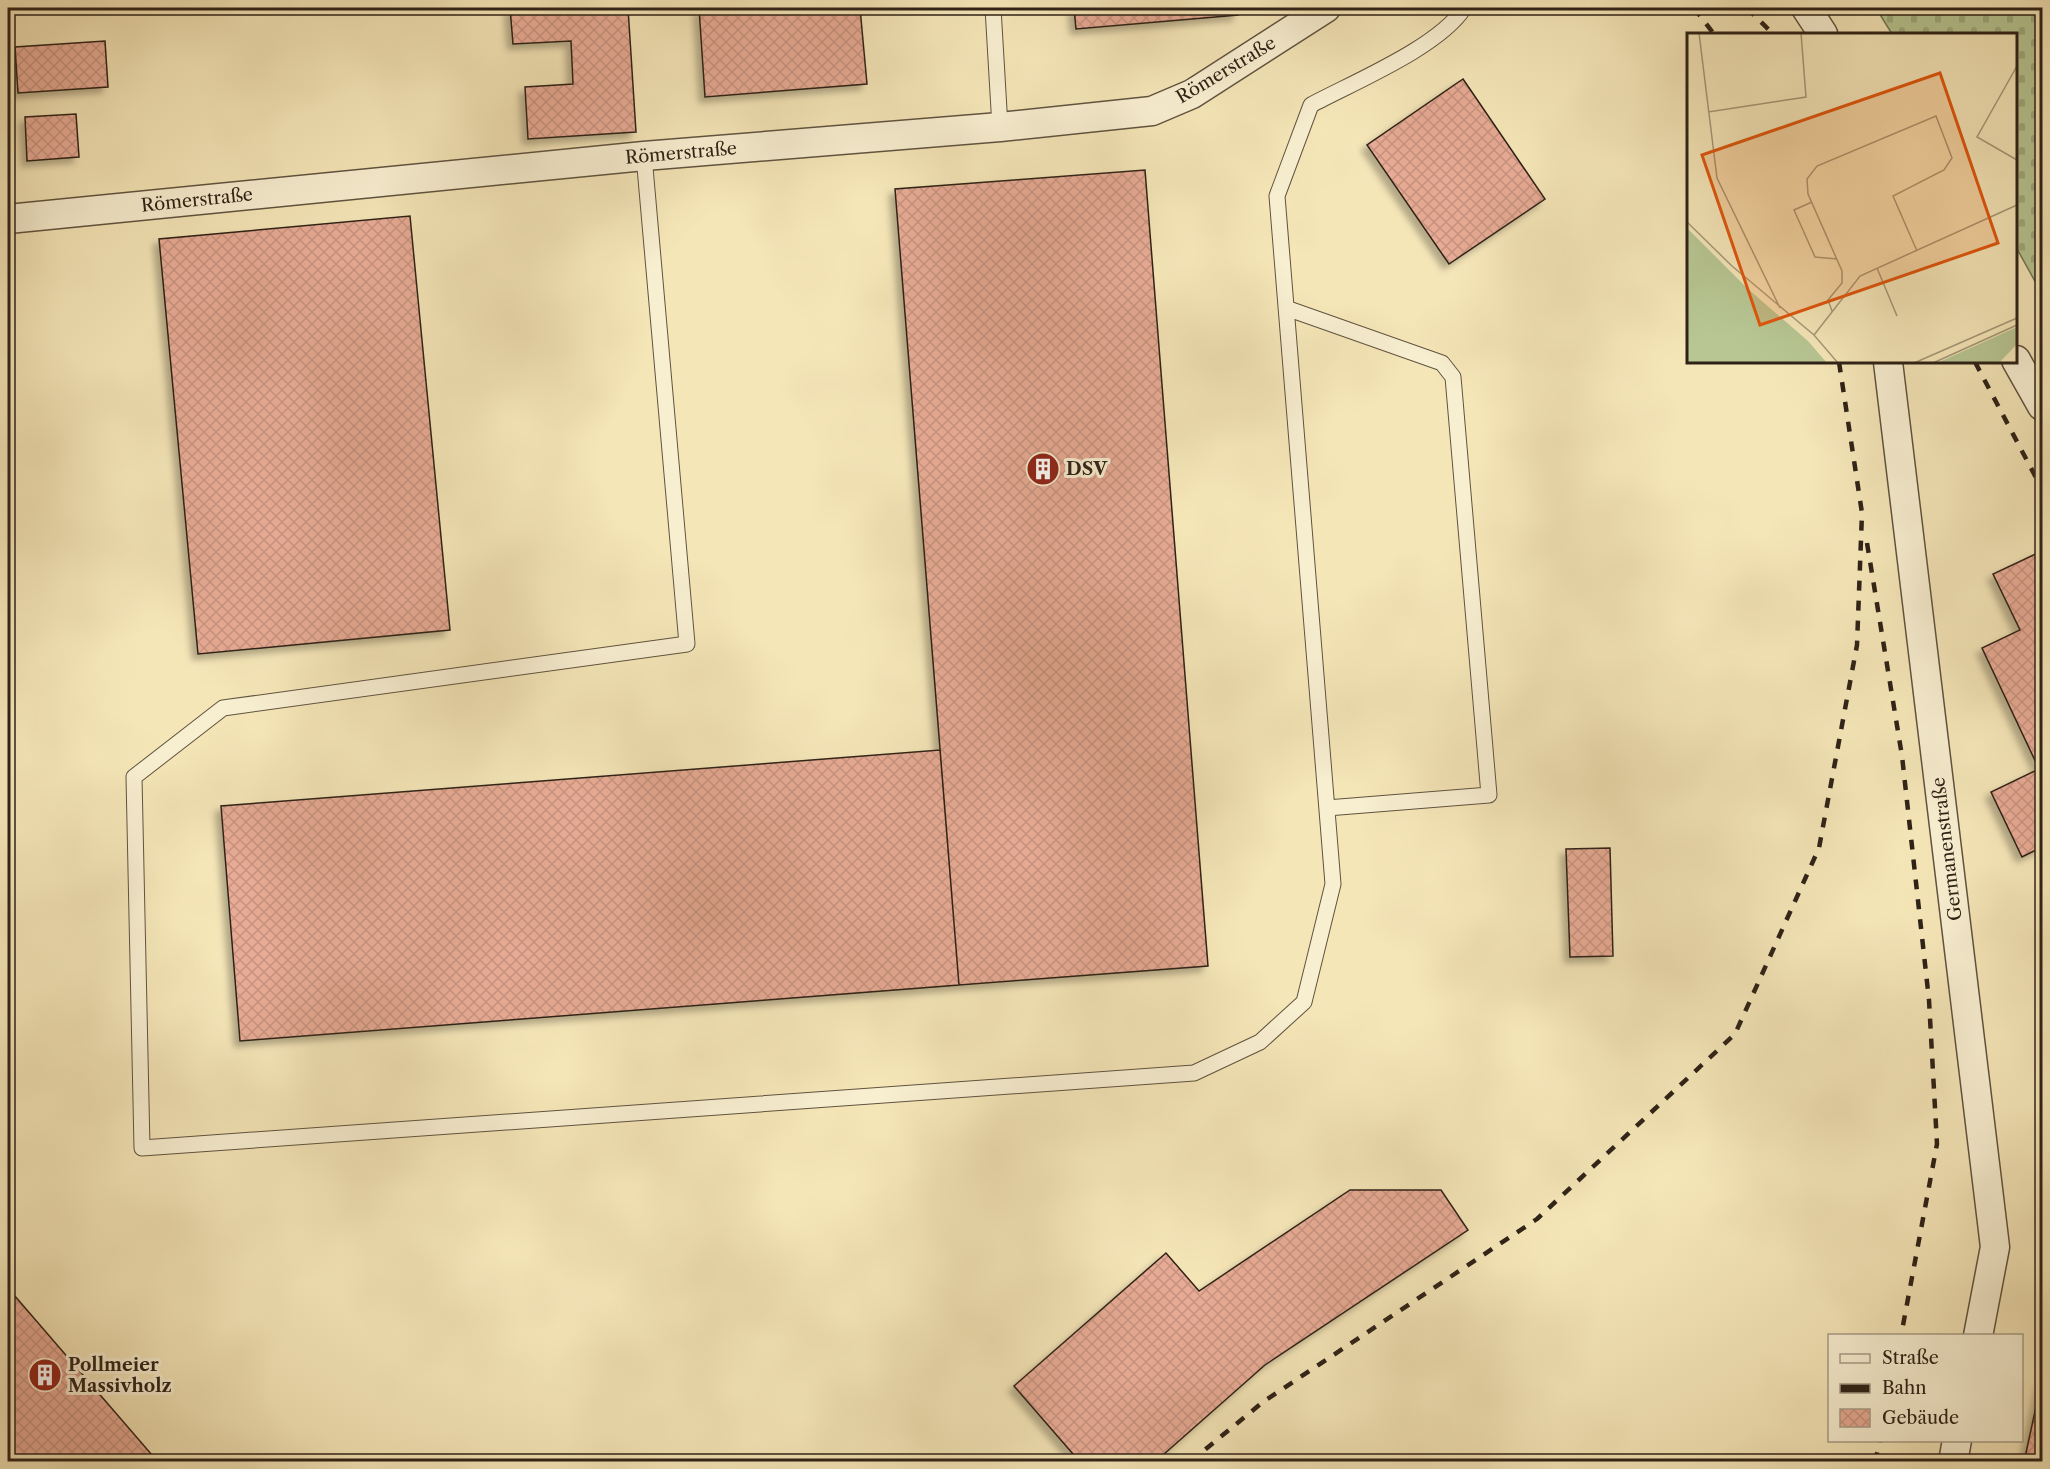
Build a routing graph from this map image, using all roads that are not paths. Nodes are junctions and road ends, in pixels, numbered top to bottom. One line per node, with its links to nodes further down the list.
1 (993, 8): 6 (lane)
2 (1326, 8): 6 (street, Römerstraße)
3 (1464, 8): 9 (lane)
4 (1806, 8): 5 (street)
5 (1822, 33)
6 (1000, 127): 7 (street, Römerstraße)
7 (644, 156): 8 (street, Römerstraße); 13 (lane)
8 (8, 219)
9 (1286, 308): 13 (lane); 13 (lane)
10 (2017, 362): 12 (street)
11 (1888, 363): 14 (street, Germanenstraße)
12 (2043, 406)
13 (1327, 808)
14 (1978, 1334)
15 (1957, 1442): 16 (street)
16 (1953, 1461)

